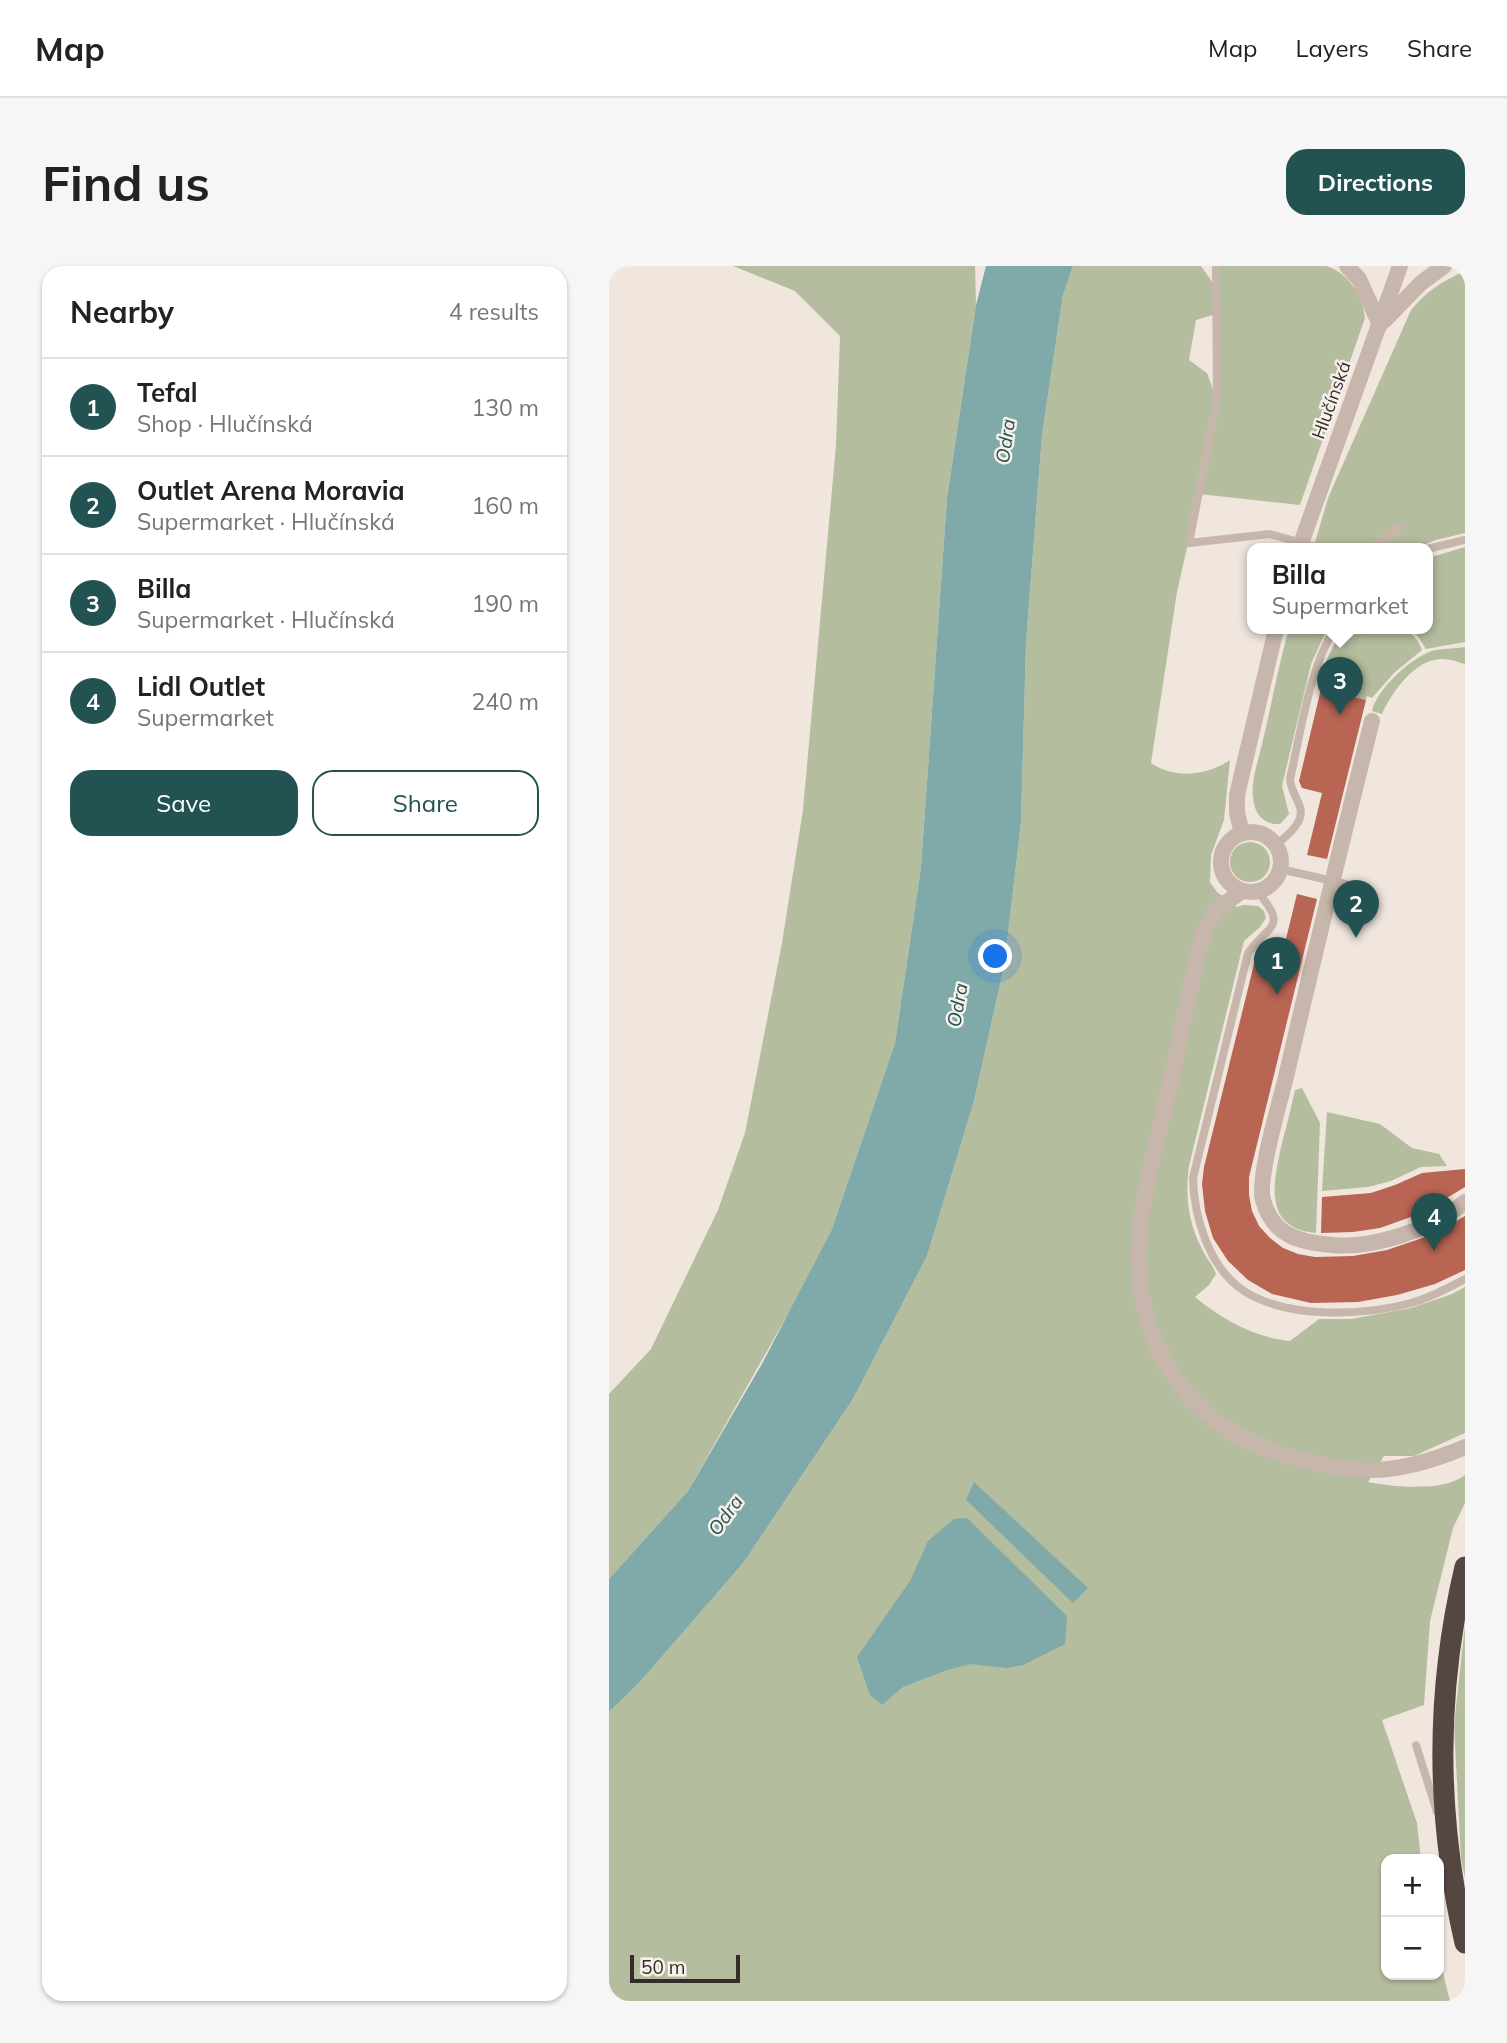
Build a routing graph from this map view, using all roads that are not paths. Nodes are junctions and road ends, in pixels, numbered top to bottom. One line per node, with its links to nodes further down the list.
1 (1347, 266): 5 (street)
2 (1400, 266): 5 (street, Hlučínská)
3 (1444, 266): 5 (street)
4 (1216, 268): 8 (lane)
5 (1380, 325): 9 (street, Hlučínská)
6 (1403, 525): 10 (lane)
7 (1465, 540): 11 (lane)
8 (1295, 543)
9 (1301, 543)
10 (1378, 543)
11 (1433, 548)
12 (1275, 634): 15 (street)
13 (1331, 634): 16 (lane)
14 (1373, 721): 18 (street)
15 (1242, 833): 16 (street); 19 (street)
16 (1276, 845): 17 (street)
17 (1280, 869): 18 (lane); 19 (street)
18 (1338, 883): 20 (street)
19 (1249, 891): 21 (lane); 22 (street)
20 (1465, 1202)
21 (1465, 1279)
22 (1465, 1447)
23 (1465, 1567): 25 (highway)
24 (1416, 1745): 25 (lane)
25 (1447, 1842): 26 (highway)
26 (1465, 1943)

